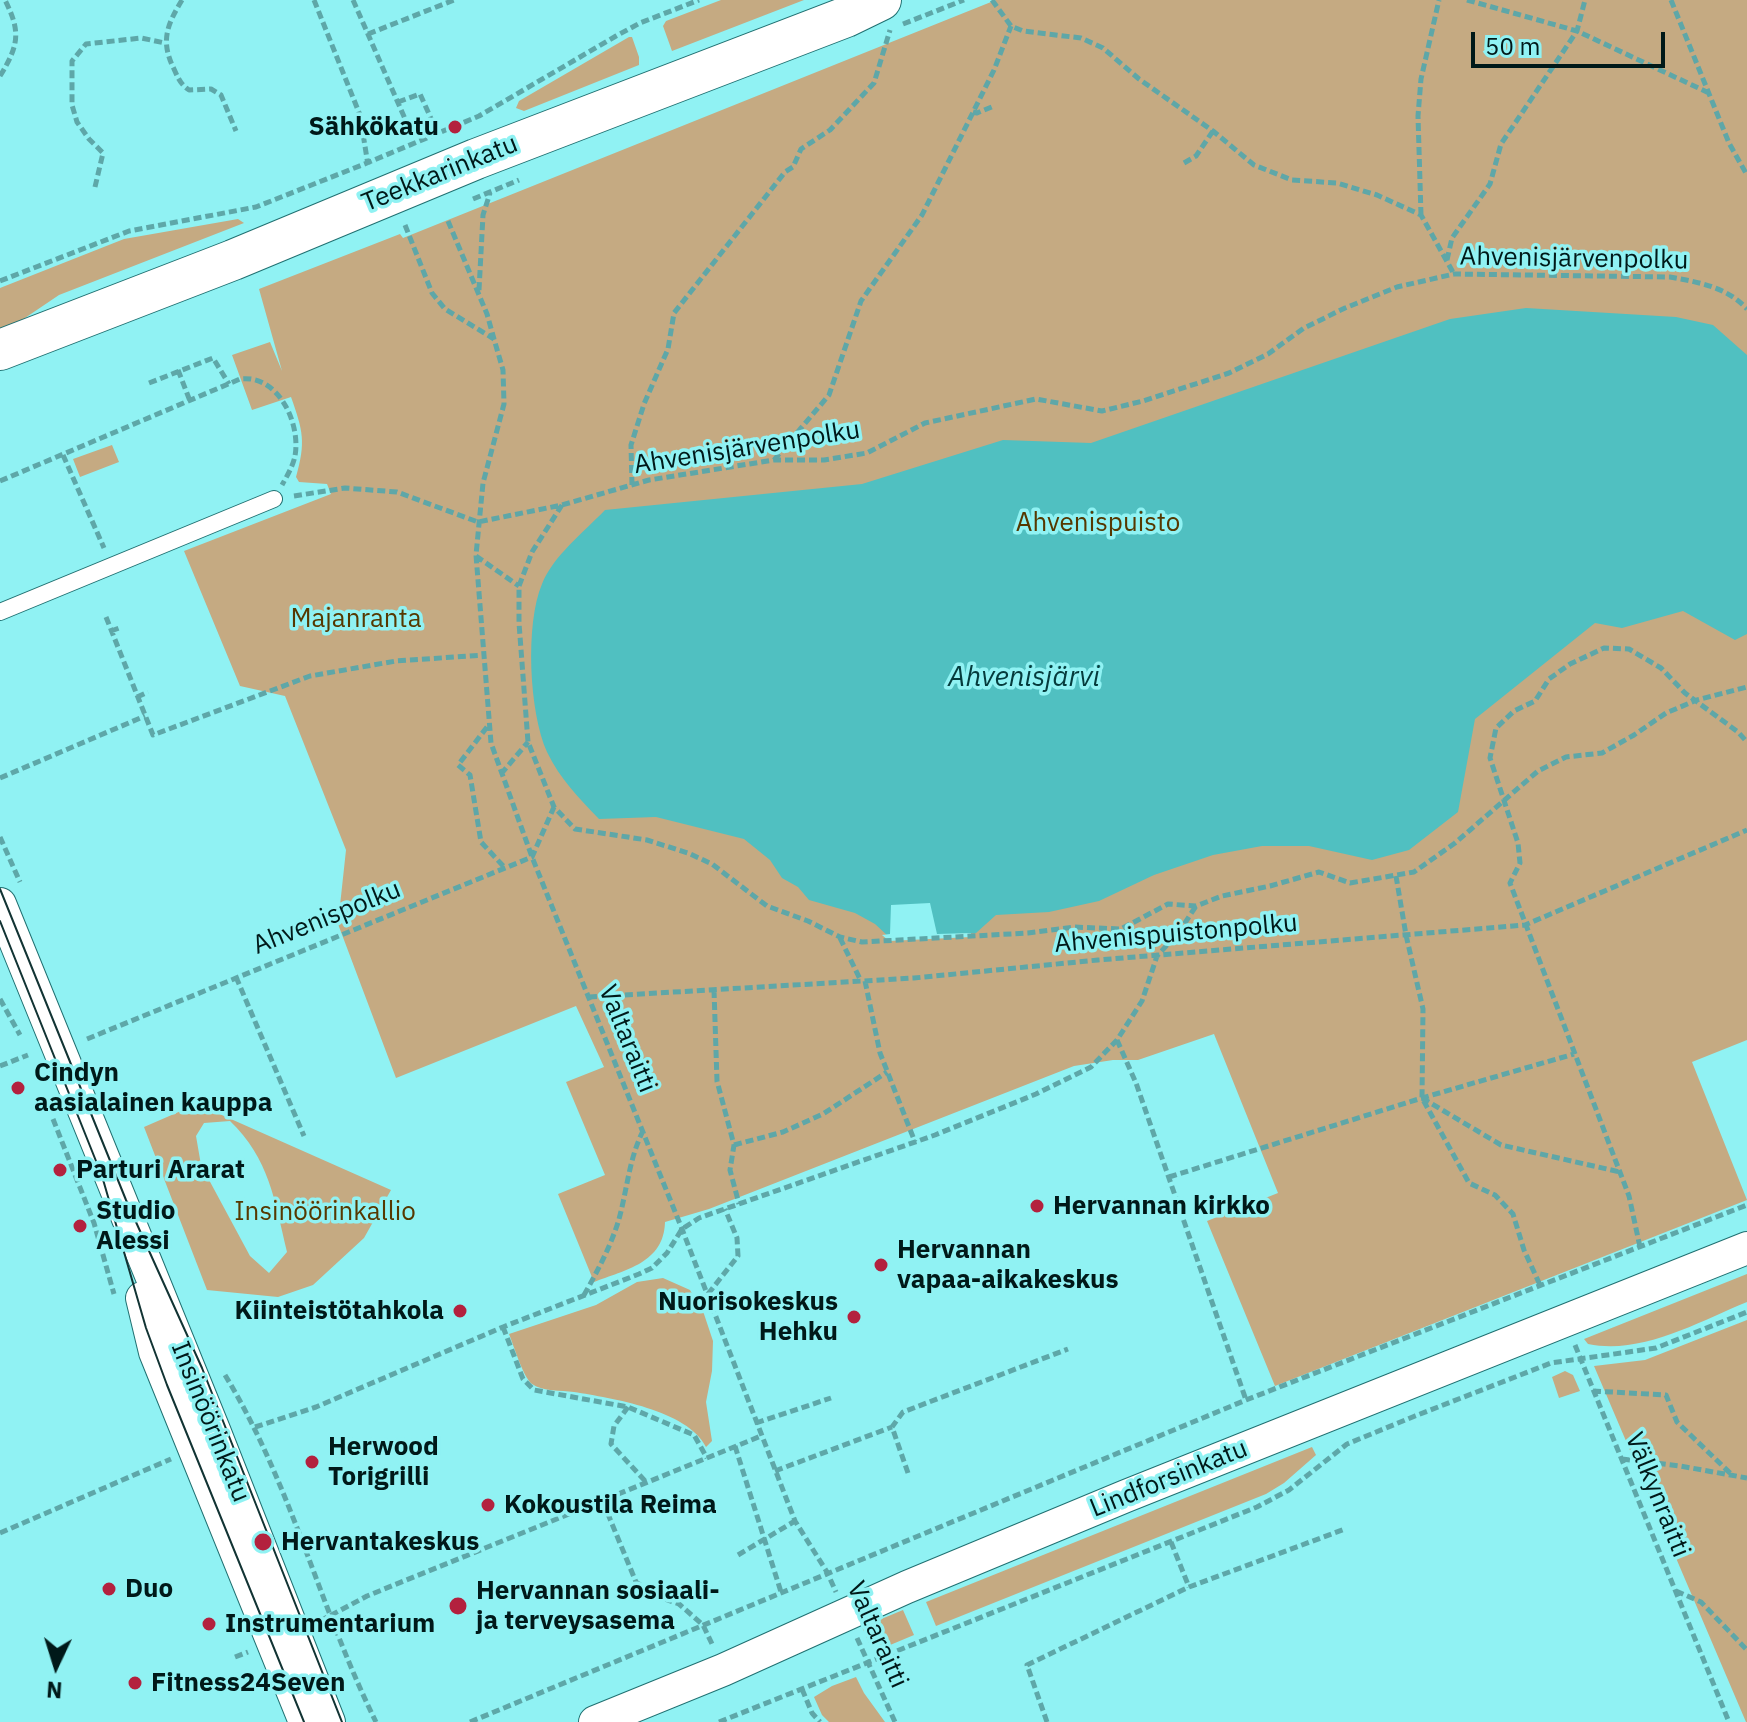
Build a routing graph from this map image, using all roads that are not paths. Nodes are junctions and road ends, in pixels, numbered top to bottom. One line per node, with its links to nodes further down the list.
1 (886, 15): 2 (street, Teekkarinkatu)
2 (0, 350)
3 (274, 499): 4 (lane)
4 (0, 612)
5 (0, 904): 6 (street, Insinöörinkatu)
6 (125, 1213): 8 (street, Insinöörinkatu); 9 (street, Insinöörinkatu)
7 (1747, 1248): 10 (street, Lindforsinkatu)
8 (305, 1722)
9 (329, 1722)
10 (595, 1722)

